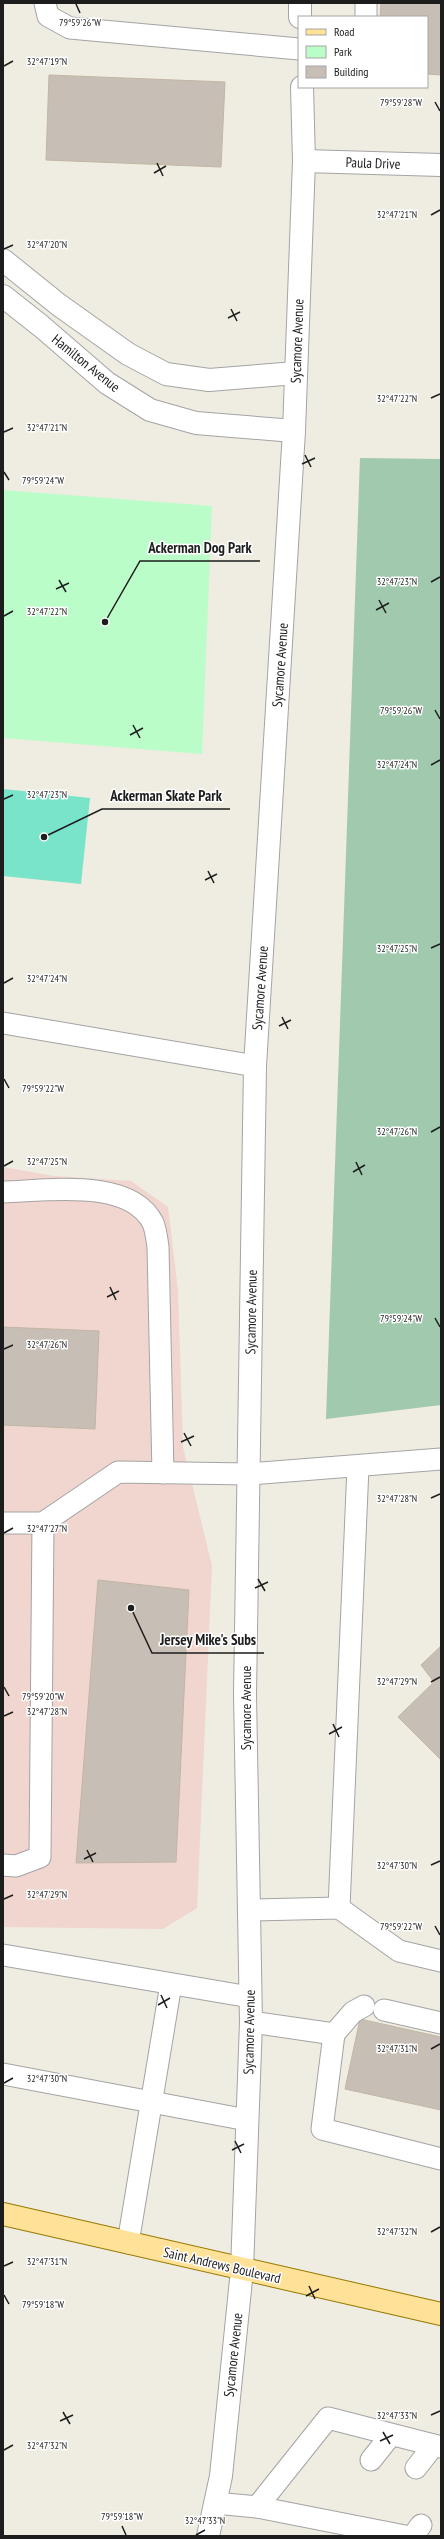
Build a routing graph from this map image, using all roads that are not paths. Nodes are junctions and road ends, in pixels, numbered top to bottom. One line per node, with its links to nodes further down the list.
1 (45, 3): 6 (lane)
2 (300, 3): 4 (street)
3 (366, 3): 5 (lane)
4 (300, 16)
5 (366, 16)
6 (298, 48)
7 (302, 88): 8 (street, Sycamore Avenue)
8 (304, 161): 9 (street, Paula Drive); 12 (street, Sycamore Avenue)
9 (441, 165)
10 (3, 260): 12 (street, Hamilton Avenue)
11 (3, 296): 13 (street, Hamilton Avenue)
12 (296, 373): 13 (street, Sycamore Avenue)
13 (294, 431): 15 (street, Sycamore Avenue)
14 (3, 1023): 15 (lane)
15 (255, 1066): 20 (street, Sycamore Avenue)
16 (3, 1192): 19 (lane)
17 (441, 1459): 18 (lane)
18 (358, 1466): 20 (lane); 24 (lane)
19 (163, 1473): 20 (lane); 22 (lane)
20 (249, 1474): 25 (street, Sycamore Avenue)
21 (3, 1523): 22 (lane)
22 (43, 1523): 23 (lane)
23 (3, 1865)
24 (339, 1908): 25 (lane); 27 (lane)
25 (249, 1910): 29 (street, Sycamore Avenue)
26 (3, 1955): 28 (lane)
27 (441, 1961)
28 (171, 1984): 29 (lane); 36 (lane)
29 (250, 1997): 32 (street, Sycamore Avenue)
30 (364, 2006): 34 (lane)
31 (384, 2010): 33 (lane)
32 (251, 2022): 34 (lane); 37 (street, Sycamore Avenue)
33 (441, 2023)
34 (334, 2034): 38 (lane)
35 (3, 2074): 36 (lane)
36 (150, 2103): 37 (lane); 40 (lane)
37 (247, 2120): 41 (street, Sycamore Avenue)
38 (441, 2159)
39 (3, 2214): 40 (main road, Saint Andrews Boulevard)
40 (128, 2244): 41 (main road, Saint Andrews Boulevard)
41 (242, 2270): 42 (main road, Saint Andrews Boulevard); 47 (street, Sycamore Avenue)
42 (441, 2314)
43 (391, 2434): 44 (lane); 45 (lane); 48 (lane)
44 (437, 2446): 46 (lane)
45 (371, 2460)
46 (416, 2468)
47 (214, 2503): 48 (lane); 50 (street, Sycamore Avenue)
48 (257, 2507): 49 (lane)
49 (413, 2532)
50 (208, 2536)

